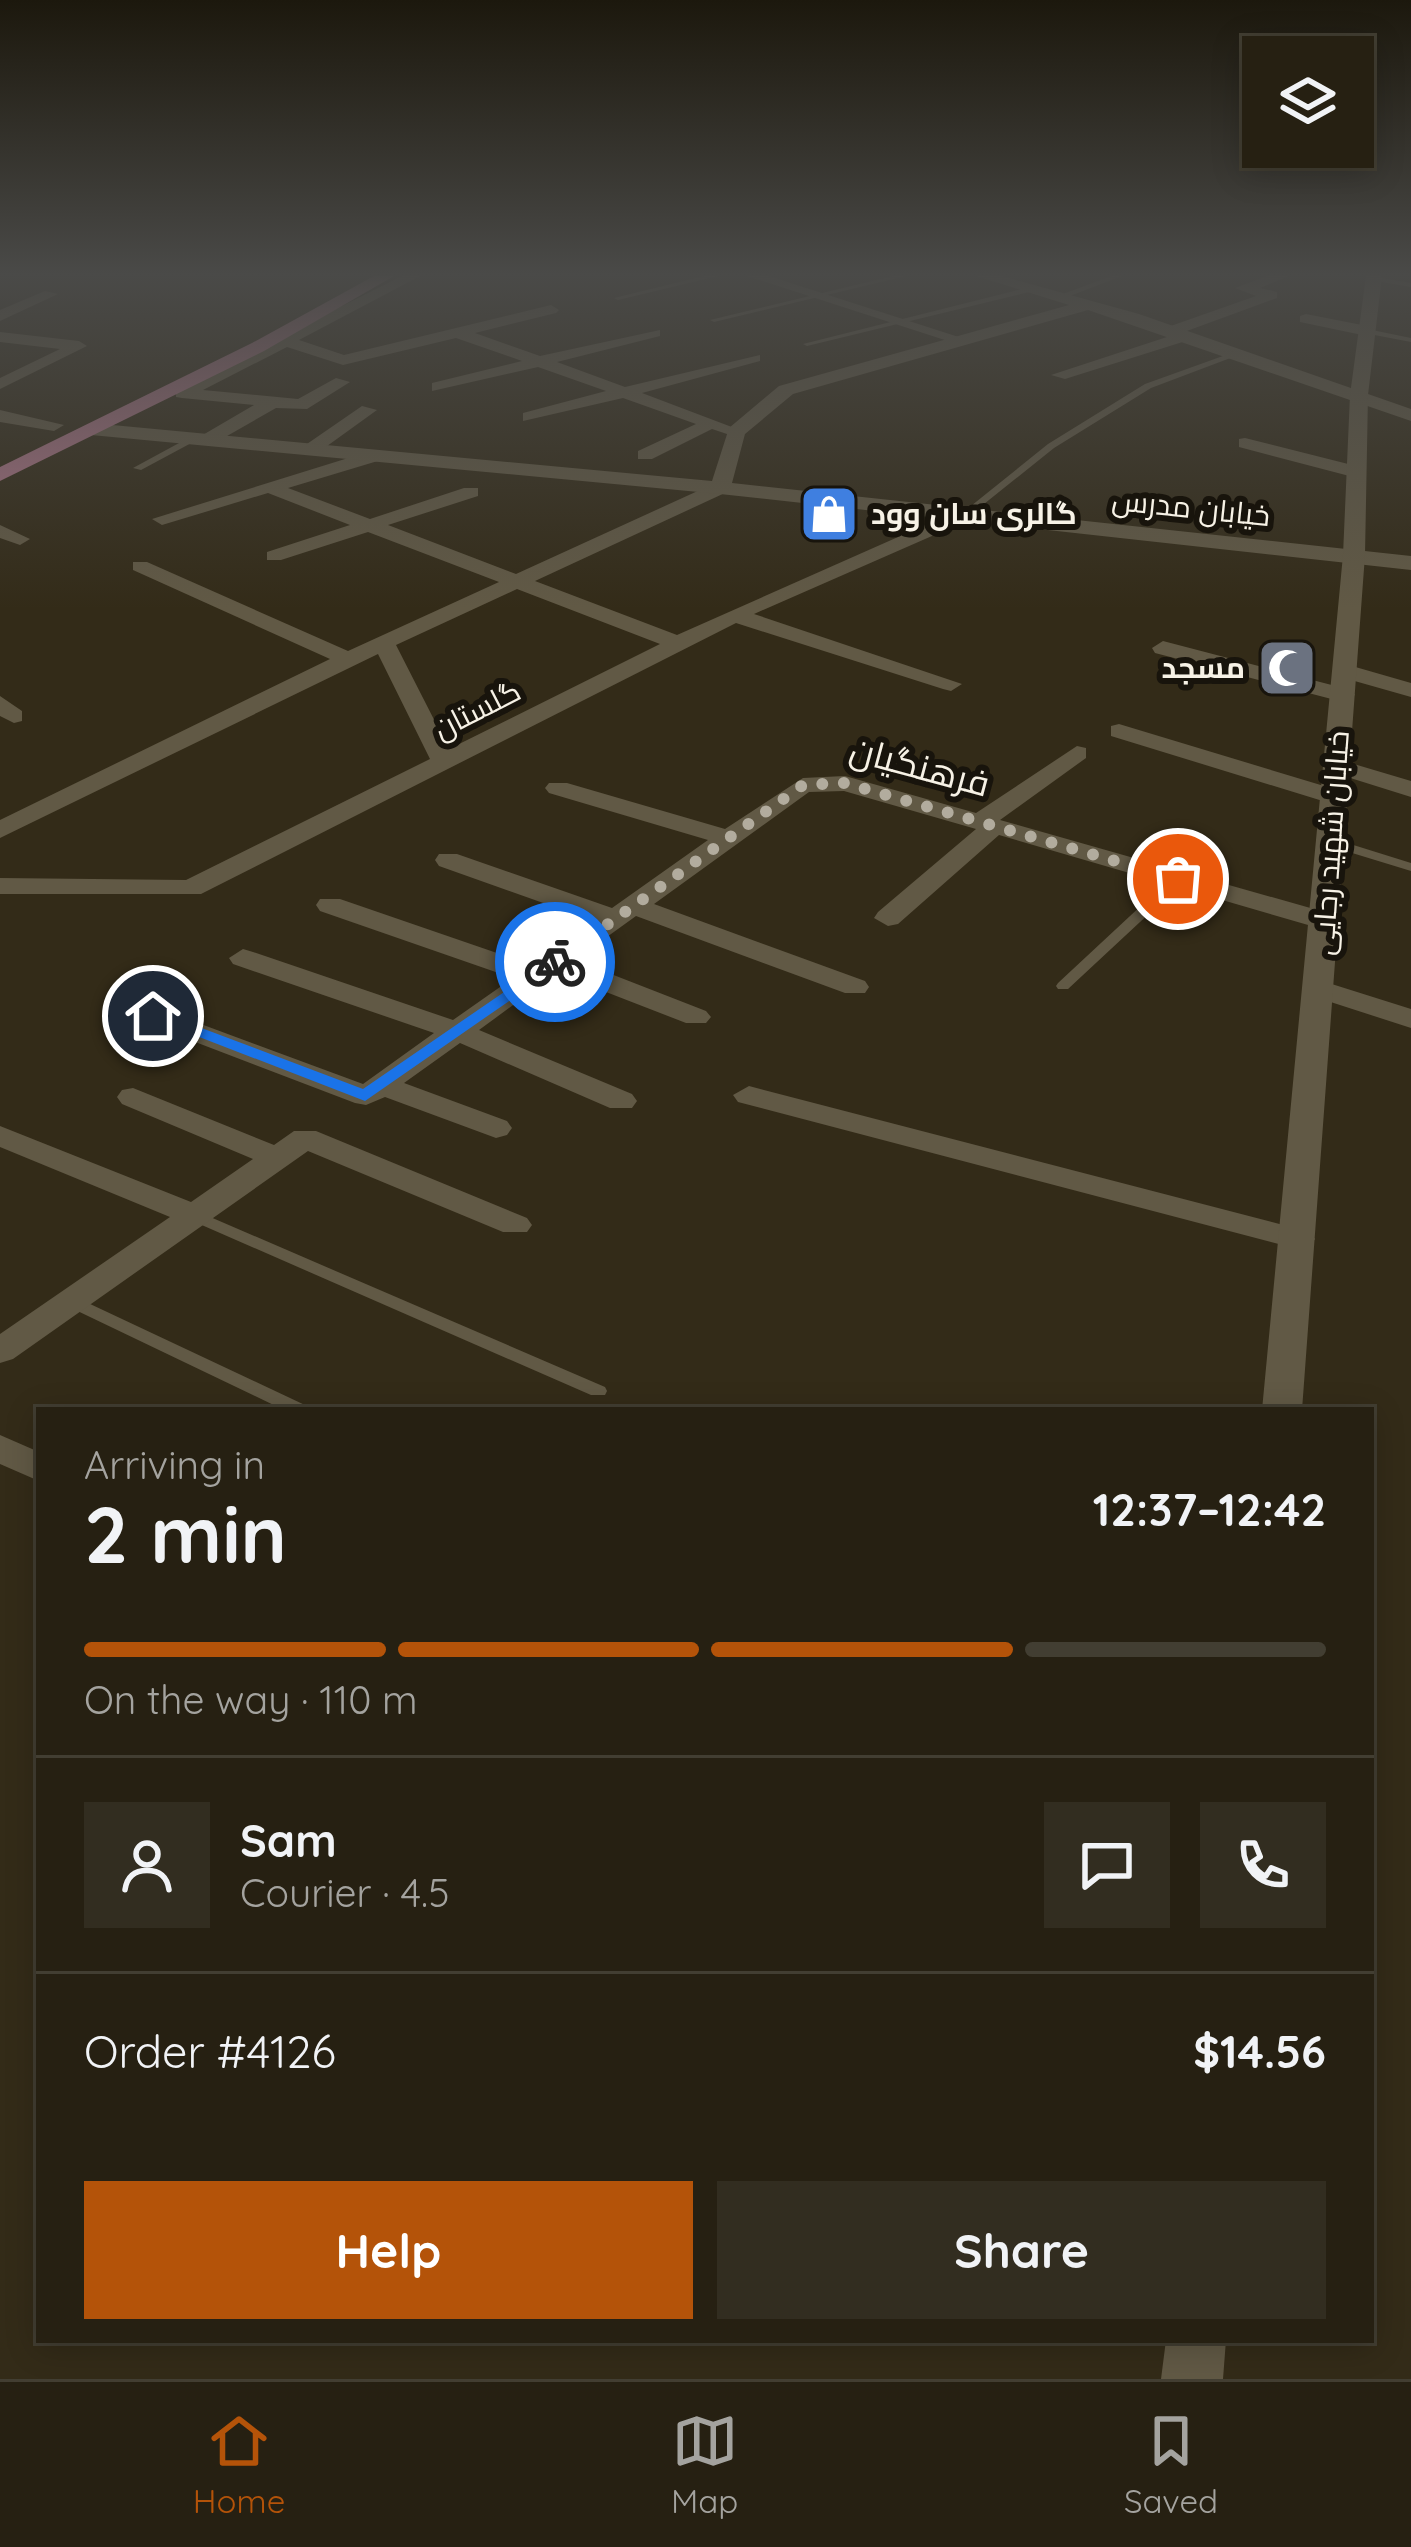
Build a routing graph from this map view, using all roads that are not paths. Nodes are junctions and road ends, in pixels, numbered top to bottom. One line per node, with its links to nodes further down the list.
1 (188, 387): 10 (main road)
2 (334, 387): 12 (street)
3 (612, 387): 9 (street)
4 (645, 387): 9 (street)
5 (793, 387): 21 (street)
6 (1146, 387): 34 (lane)
7 (1335, 387): 11 (street)
8 (1360, 387): 11 (street, خیابان شهید رجایی)
9 (626, 392): 16 (street); 18 (street)
10 (176, 393): 12 (street); 20 (main road)
11 (1359, 395): 15 (street); 29 (street, خیابان شهید رجایی)
12 (271, 403): 22 (street)
13 (95, 404): 19 (main road)
14 (368, 410): 24 (street)
15 (1411, 415)
16 (529, 417)
17 (0, 420): 19 (street)
18 (711, 423): 21 (street); 27 (street)
19 (54, 425): 20 (main road); 25 (main road)
20 (91, 429): 22 (street, خیابان مدرس); 30 (main road)
21 (736, 432): 32 (street)
22 (200, 439): 24 (street, خیابان مدرس); 28 (lane)
23 (1245, 442): 29 (street)
24 (310, 450): 26 (street, خیابان مدرس)
25 (0, 451)
26 (374, 455): 31 (street); 32 (street, خیابان مدرس)
27 (645, 455)
28 (138, 468)
29 (1357, 472): 37 (street, خیابان شهید رجایی)
30 (0, 475)
31 (269, 487): 35 (street); 36 (street)
32 (721, 488): 34 (street, خیابان مدرس); 41 (street)
33 (471, 492): 36 (street)
34 (966, 514): 37 (street, خیابان مدرس); 42 (street, گلستان)
35 (162, 519)
36 (369, 524): 38 (street); 41 (street)
37 (1354, 555): 39 (street, خیابان مدرس); 47 (street, خیابان شهید رجایی)
38 (274, 556)
39 (1411, 563)
40 (140, 566): 46 (street)
41 (513, 582): 43 (street); 44 (street)
42 (734, 615): 44 (street, گلستان); 48 (street)
43 (384, 643): 46 (street); 52 (street)
44 (678, 643): 52 (street, گلستان)
45 (1163, 647): 47 (street)
46 (348, 659): 58 (street)
47 (1344, 683): 49 (street); 53 (street, خیابان شهید رجایی)
48 (952, 684)
49 (1411, 690)
50 (1119, 731): 56 (street)
51 (1077, 753): 57 (street)
52 (442, 761): 64 (street, گلستان)
53 (1337, 766): 55 (street); 56 (street, خیابان شهید رجایی)
54 (558, 788): 59 (street)
55 (1411, 789)
56 (1335, 797): 60 (street, خیابان شهید رجایی)
57 (987, 824): 59 (street, فرهنگیان); 63 (street, فرهنگیان); 67 (street)
58 (0, 830)
59 (729, 838): 66 (street, فرهنگیان)
60 (1331, 842): 62 (lane); 68 (street, خیابان شهید رجایی)
61 (448, 860): 66 (street)
62 (1411, 866)
63 (1178, 879): 68 (street, فرهنگیان); 71 (lane)
64 (0, 886)
65 (330, 905): 70 (street)
66 (624, 912): 70 (street, فرهنگیان); 72 (street)
67 (888, 918)
68 (1325, 921): 73 (street, خیابان شهید رجایی)
69 (243, 958): 77 (street)
70 (545, 969): 75 (street); 77 (street, فرهنگیان)
71 (1063, 986)
72 (855, 987)
73 (1319, 989): 76 (street); 87 (street, خیابان شهید رجایی)
74 (153, 1016): 78 (street)
75 (696, 1017)
76 (1411, 1019)
77 (456, 1031): 78 (street, فرهنگیان); 81 (street)
78 (373, 1090): 82 (street)
79 (749, 1095): 87 (street)
80 (133, 1097): 84 (street)
81 (621, 1101)
82 (496, 1128)
83 (0, 1136): 85 (street)
84 (291, 1148): 85 (street); 86 (street)
85 (194, 1214): 88 (street); 90 (lane)
86 (515, 1225)
87 (1298, 1239): 92 (street, خیابان شهید رجایی)
88 (71, 1301): 89 (street); 91 (lane)
89 (0, 1351)
90 (598, 1390)
91 (294, 1407)
92 (1282, 1407)
93 (0, 1448): 94 (street)
94 (36, 1466)
95 (1196, 2343): 96 (street)
96 (1192, 2379)

